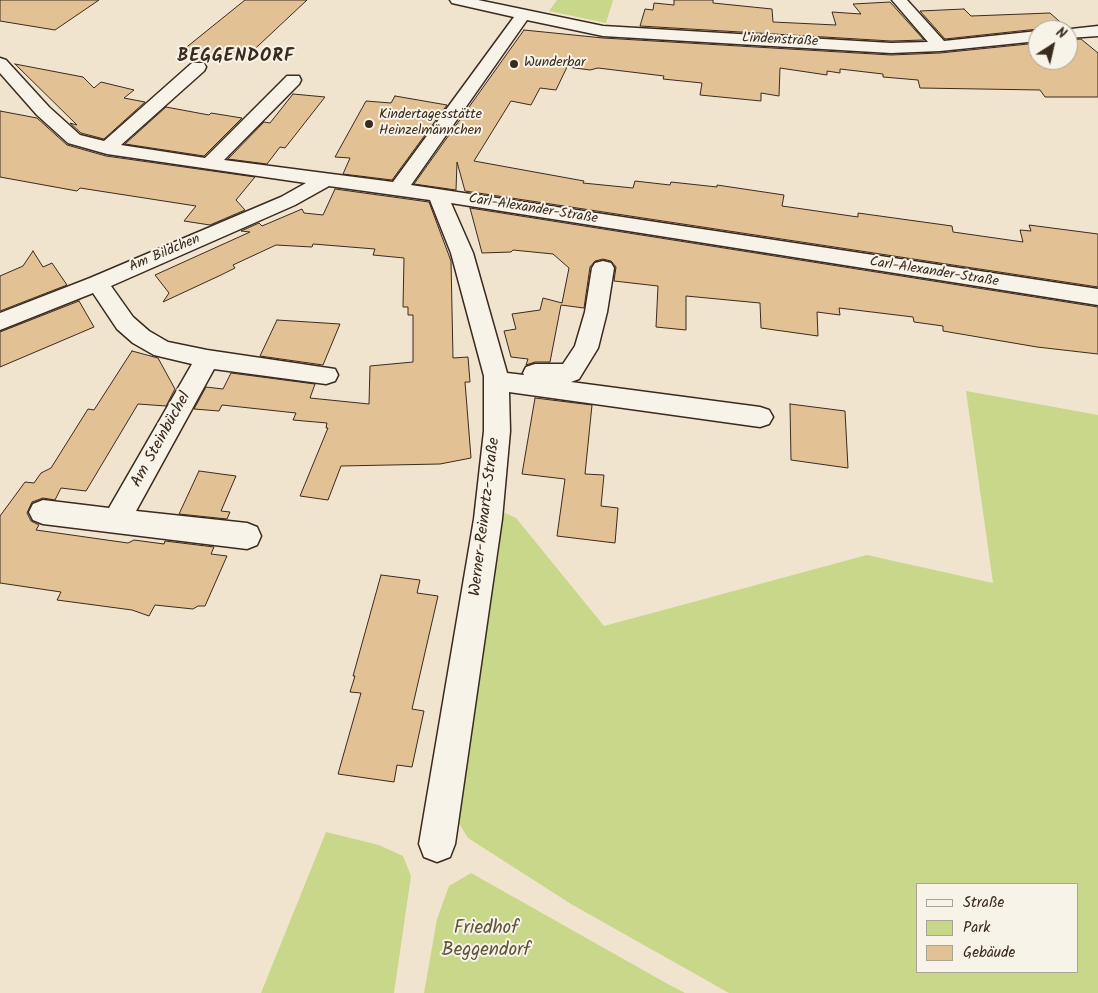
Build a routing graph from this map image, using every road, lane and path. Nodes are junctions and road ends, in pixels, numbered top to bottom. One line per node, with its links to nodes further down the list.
1 (457, 0): 3 (street)
2 (899, 0): 8 (street)
3 (520, 21): 4 (street); 8 (street, Lindenstraße); 15 (street)
4 (495, 23)
5 (1098, 31): 6 (street)
6 (1078, 32)
7 (1028, 37): 8 (street, Lindenstraße)
8 (940, 46)
9 (0, 64): 12 (street, Carl-Alexander-Straße)
10 (198, 67): 12 (street)
11 (293, 80): 13 (street)
12 (107, 148): 13 (street, Carl-Alexander-Straße)
13 (209, 164): 14 (street, Carl-Alexander-Straße)
14 (327, 179): 15 (street, Carl-Alexander-Straße); 18 (street, Am Bildchen)
15 (398, 189): 16 (street, Carl-Alexander-Straße)
16 (438, 195): 19 (street, Carl-Alexander-Straße); 23 (street, Werner-Reinartz-Straße)
17 (603, 268): 23 (street)
18 (98, 283): 20 (street, Am Bildchen); 21 (street)
19 (1098, 297)
20 (0, 322)
21 (207, 359): 22 (street); 26 (street, Am Steinbüchel)
22 (326, 375)
23 (495, 375): 24 (street); 28 (street, Werner-Reinartz-Straße)
24 (760, 417)
25 (43, 512): 26 (street)
26 (116, 521): 27 (street)
27 (247, 536)
28 (437, 844)

